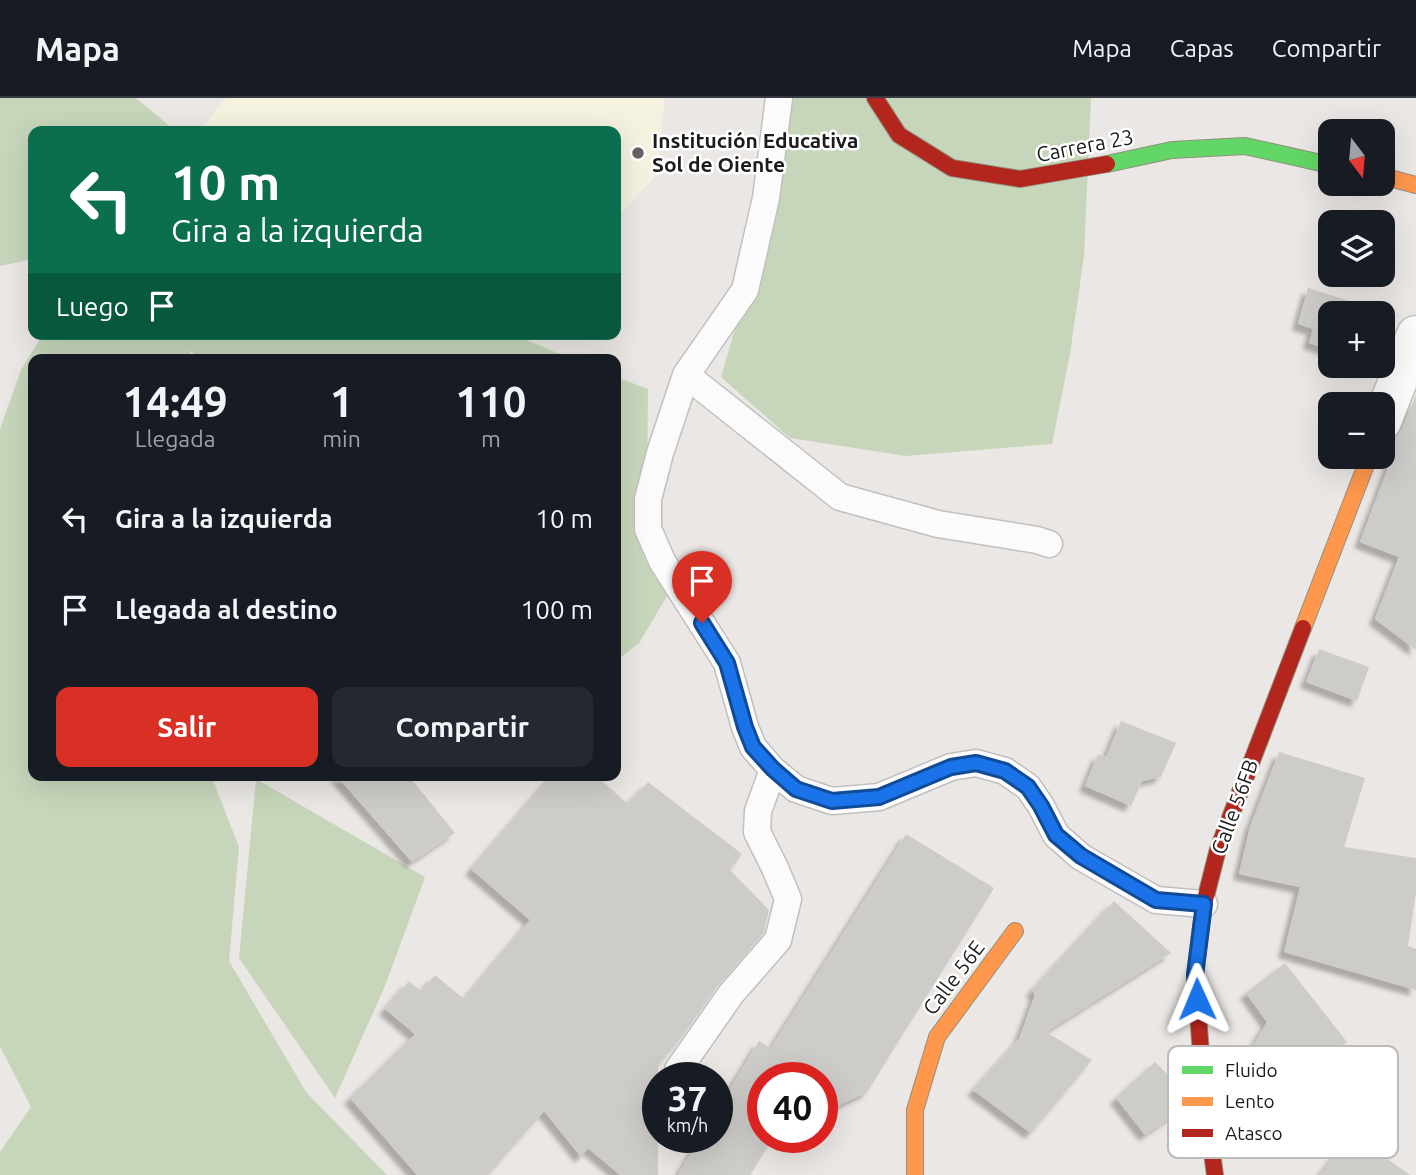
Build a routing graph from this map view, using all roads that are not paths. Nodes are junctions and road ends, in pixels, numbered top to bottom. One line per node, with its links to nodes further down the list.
1 (779, 98): 7 (lane)
2 (874, 98): 3 (street, Carrera 23)
3 (1318, 162)
4 (1395, 179): 5 (street)
5 (1416, 185)
6 (1416, 335): 8 (street)
7 (685, 374): 10 (lane); 11 (lane)
8 (1393, 392)
9 (1364, 469): 12 (street, Calle 56FB)
10 (1049, 544)
11 (773, 769): 12 (lane); 15 (lane)
12 (1204, 904): 14 (street, Calle 56FB)
13 (1015, 931): 16 (street, Calle 56E)
14 (1200, 1046)
15 (684, 1062)
16 (915, 1175)

